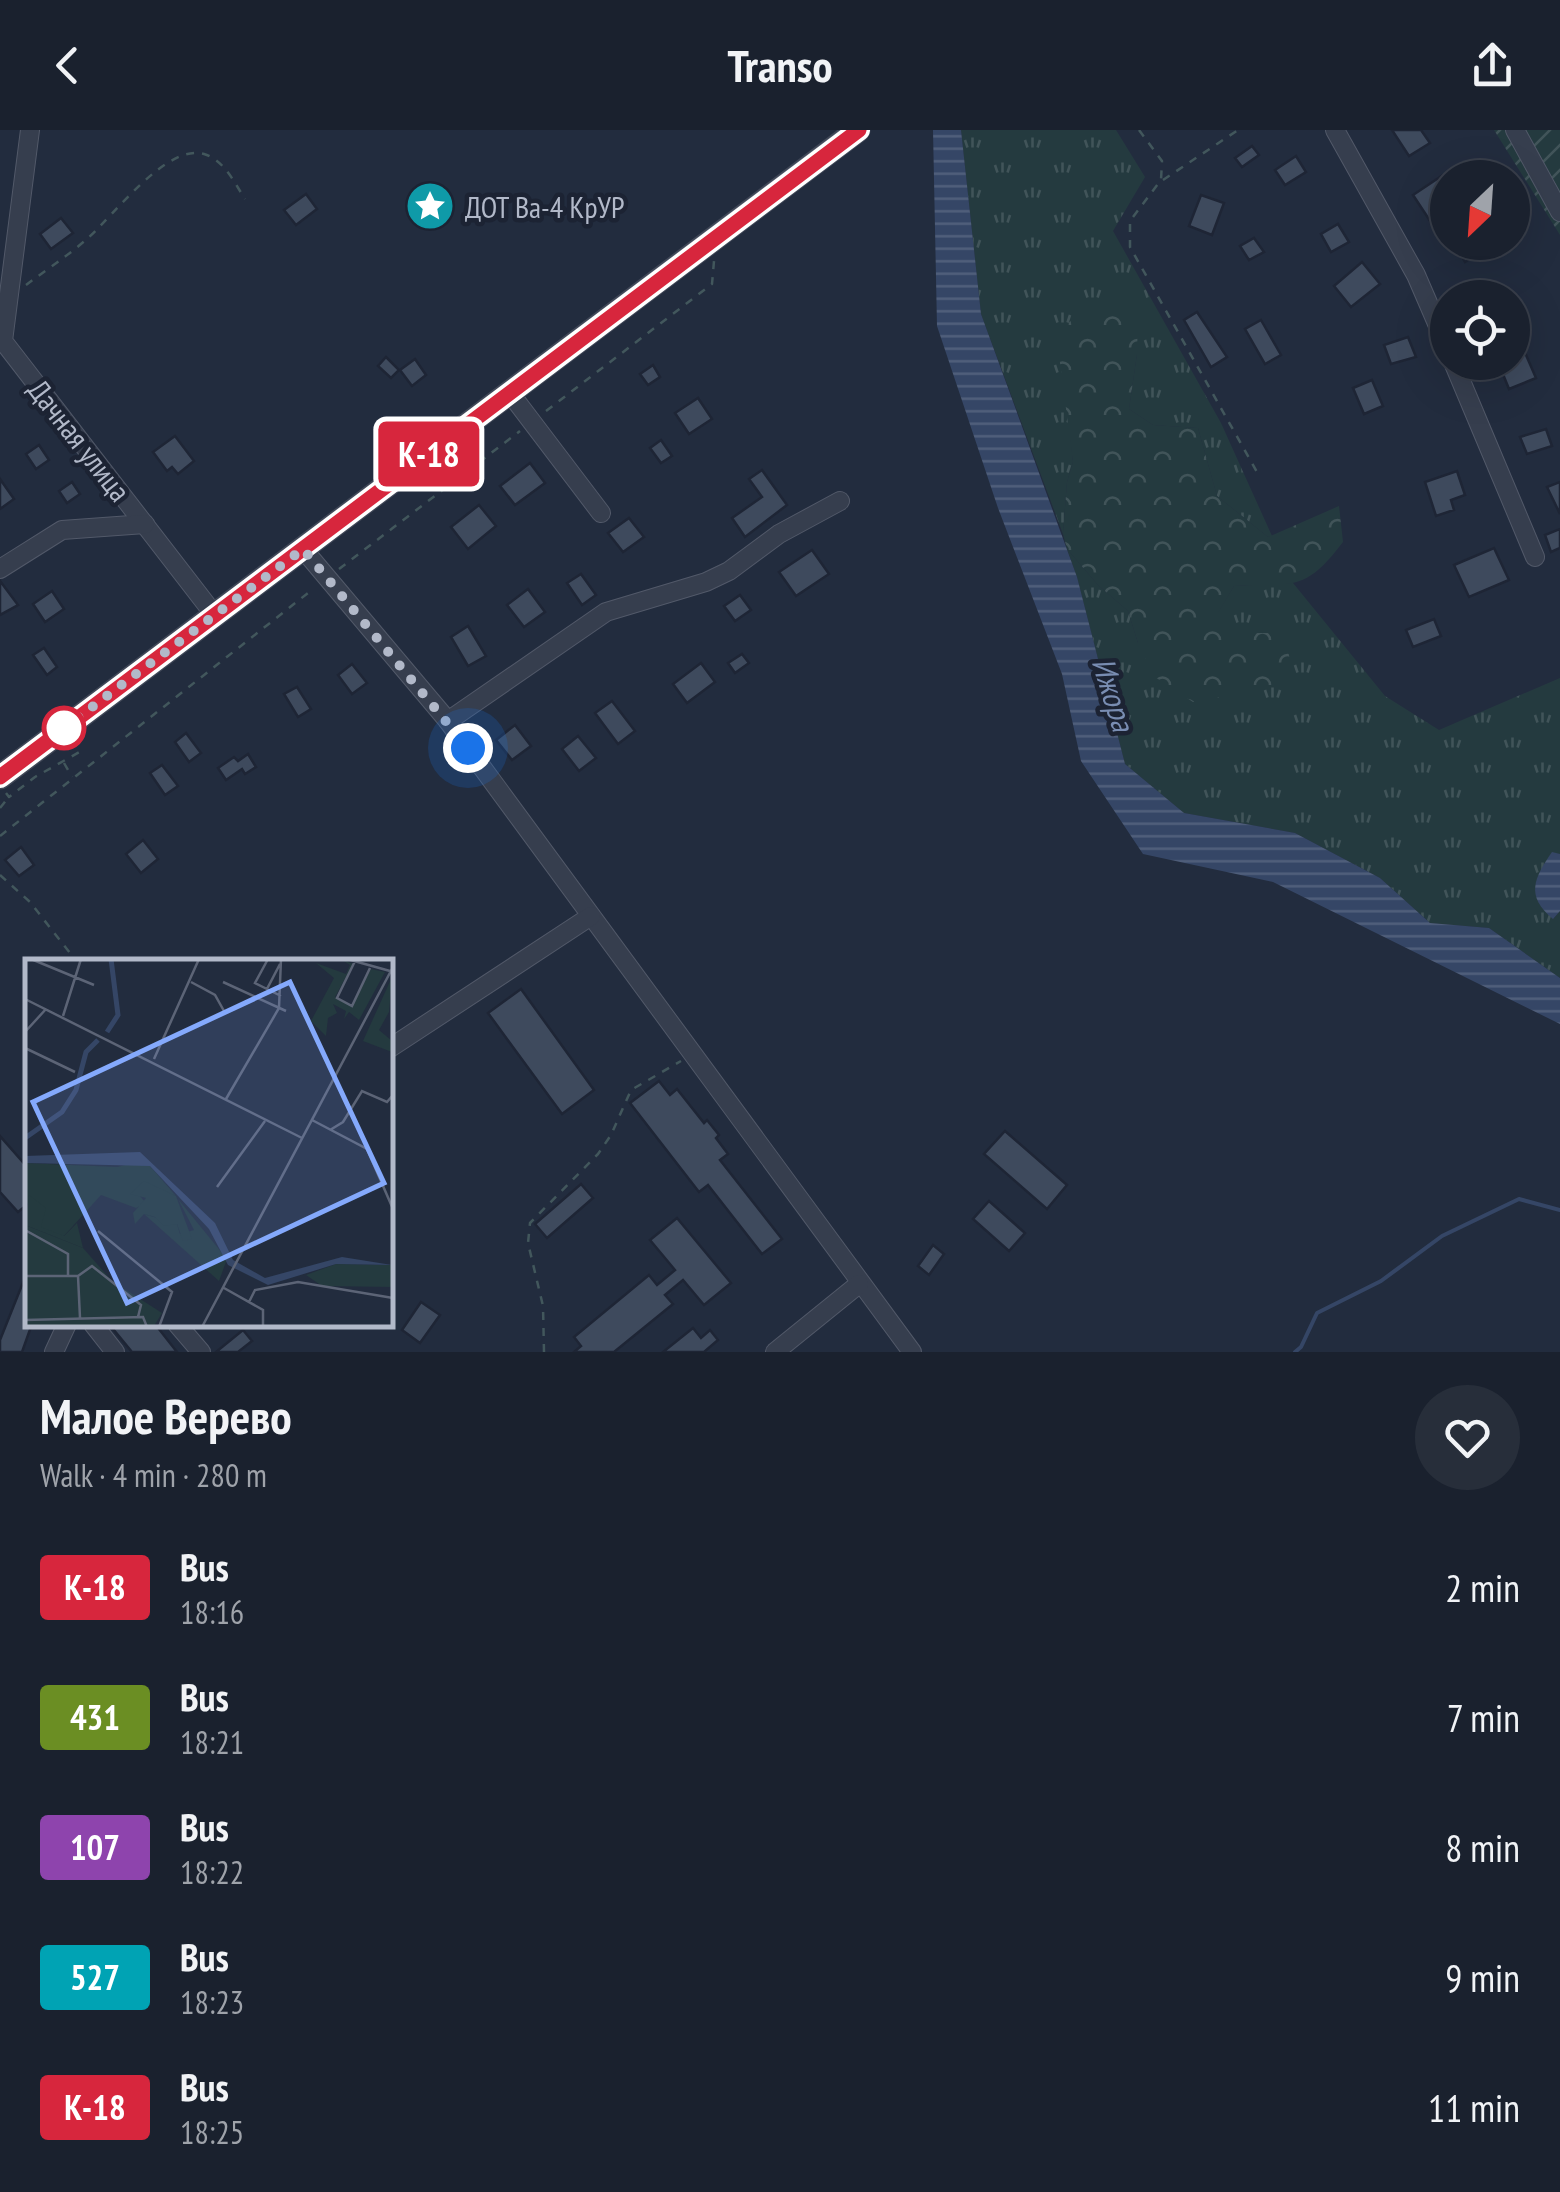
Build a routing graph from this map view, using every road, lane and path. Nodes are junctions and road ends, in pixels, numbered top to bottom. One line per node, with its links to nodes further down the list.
1 (30, 130): 10 (street, Дачная улица)
2 (858, 130): 13 (main road)
3 (1139, 130): 7 (path)
4 (1238, 130): 7 (path)
5 (1335, 130): 11 (street)
6 (1515, 130): 9 (street)
7 (1161, 180): 14 (path)
8 (245, 199): 10 (path)
9 (1560, 212)
10 (9, 298): 17 (street, Дачная улица)
11 (1430, 308)
12 (1461, 380): 19 (street)
13 (510, 393): 16 (street); 18 (main road)
14 (1257, 472)
15 (840, 501): 23 (street)
16 (602, 513)
17 (145, 524): 20 (street); 22 (street, Дачная улица)
18 (303, 549): 21 (street); 22 (main road)
19 (1535, 558)
20 (0, 569)
21 (328, 578): 23 (street); 26 (path)
22 (214, 613): 28 (main road)
23 (448, 720): 32 (street)
24 (83, 750): 25 (path)
25 (64, 762): 26 (path); 28 (path)
26 (72, 779): 30 (path)
27 (0, 785): 28 (path)
28 (4, 787): 29 (path)
29 (0, 808)
30 (0, 836)
31 (0, 876): 33 (path)
32 (591, 916): 34 (street); 35 (street)
33 (75, 959)
34 (392, 1047)
35 (692, 1055): 36 (street); 43 (path)
36 (860, 1284): 44 (street); 45 (street)
37 (66, 1327): 40 (street)
38 (95, 1327): 41 (street)
39 (179, 1327): 42 (street)
40 (54, 1352)
41 (115, 1352)
42 (200, 1352)
43 (544, 1352)
44 (775, 1352)
45 (912, 1352)

